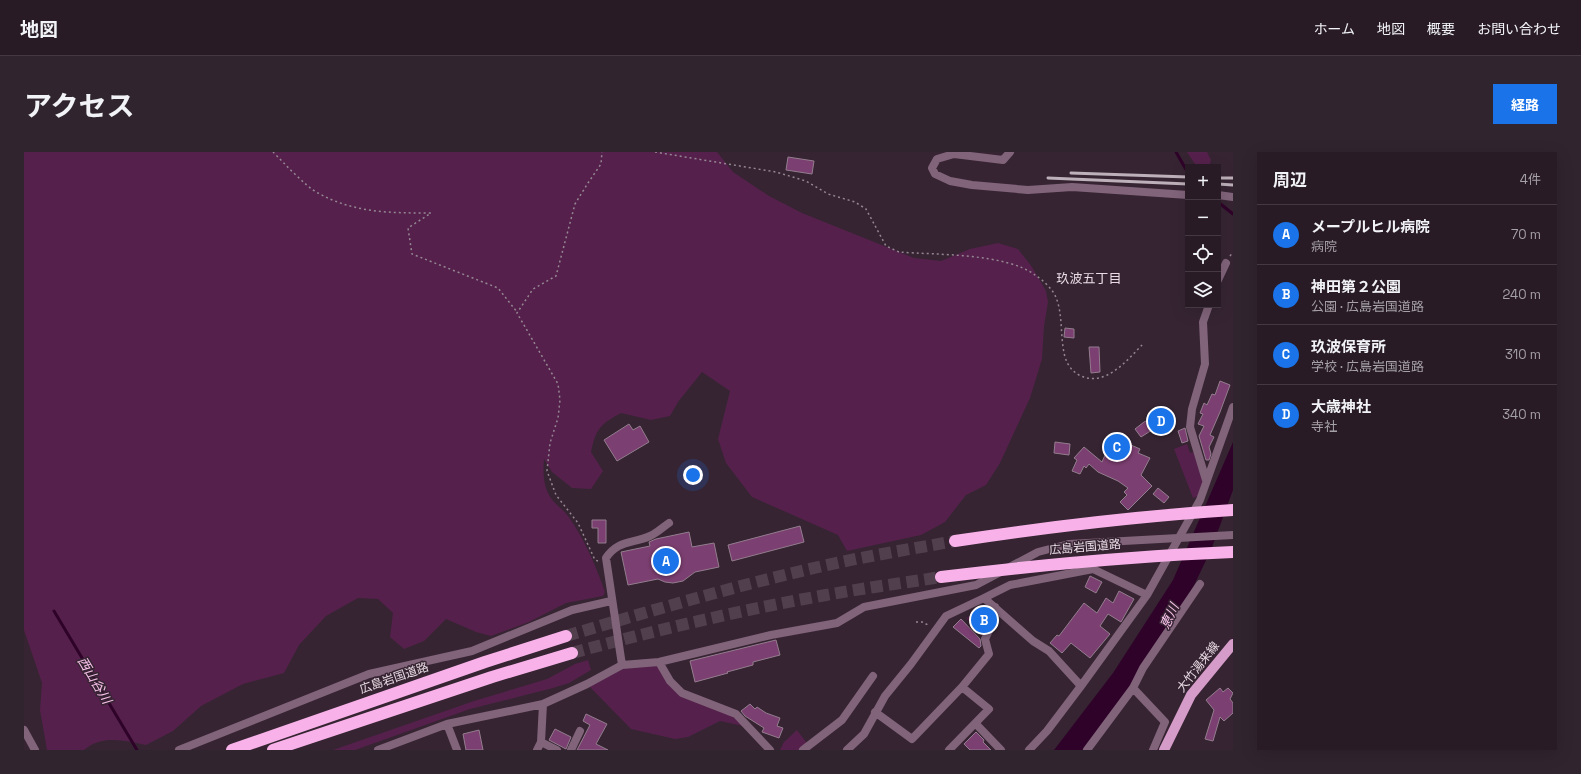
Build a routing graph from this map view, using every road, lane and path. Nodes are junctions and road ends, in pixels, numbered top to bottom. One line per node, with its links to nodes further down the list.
1 (273, 152): 11 (path)
2 (602, 152): 11 (path)
3 (655, 152): 12 (path)
4 (1010, 152): 5 (street)
5 (1185, 195)
6 (1221, 195): 7 (street)
7 (1233, 197)
8 (1226, 263): 9 (street)
9 (1221, 274)
10 (1208, 308): 14 (street)
11 (518, 313): 20 (path)
12 (1144, 343)
13 (1233, 407): 14 (street)
14 (1206, 480): 23 (street)
15 (1233, 510): 18 (highway, 広島岩国道路, bridge)
16 (669, 523): 20 (street)
17 (1233, 535): 32 (street, bridge)
18 (955, 542)
19 (1233, 552): 21 (highway, 広島岩国道路, bridge)
20 (606, 563): 25 (street)
21 (941, 578)
22 (1200, 584): 37 (street)
23 (1147, 595): 24 (street); 35 (street)
24 (984, 598): 26 (street); 28 (street)
25 (611, 601): 33 (street); 46 (street)
26 (995, 607): 35 (street); 36 (street)
27 (916, 622): 28 (path)
28 (938, 627): 39 (street)
29 (566, 636): 47 (highway, 広島岩国道路)
30 (1233, 644): 62 (main road, 大竹湯来線)
31 (572, 653): 48 (highway)
32 (659, 662): 33 (street); 54 (street)
33 (622, 665): 38 (street)
34 (873, 676): 55 (street)
35 (1081, 686): 59 (street)
36 (962, 687): 39 (street); 41 (street)
37 (1133, 688): 60 (street); 61 (street)
38 (543, 704): 40 (street); 44 (street)
39 (876, 712): 56 (street)
40 (447, 724): 49 (street); 50 (street)
41 (976, 724): 57 (street); 58 (street)
42 (24, 730): 45 (street)
43 (580, 731): 53 (street)
44 (541, 742): 51 (street); 52 (street)
45 (35, 750)
46 (179, 750)
47 (232, 750)
48 (273, 750)
49 (378, 750)
50 (457, 750)
51 (537, 750)
52 (557, 750)
53 (571, 750)
54 (770, 750)
55 (803, 750)
56 (847, 750)
57 (949, 750)
58 (1001, 750)
59 (1030, 750)
60 (1087, 750)
61 (1153, 750)
62 (1164, 750)

